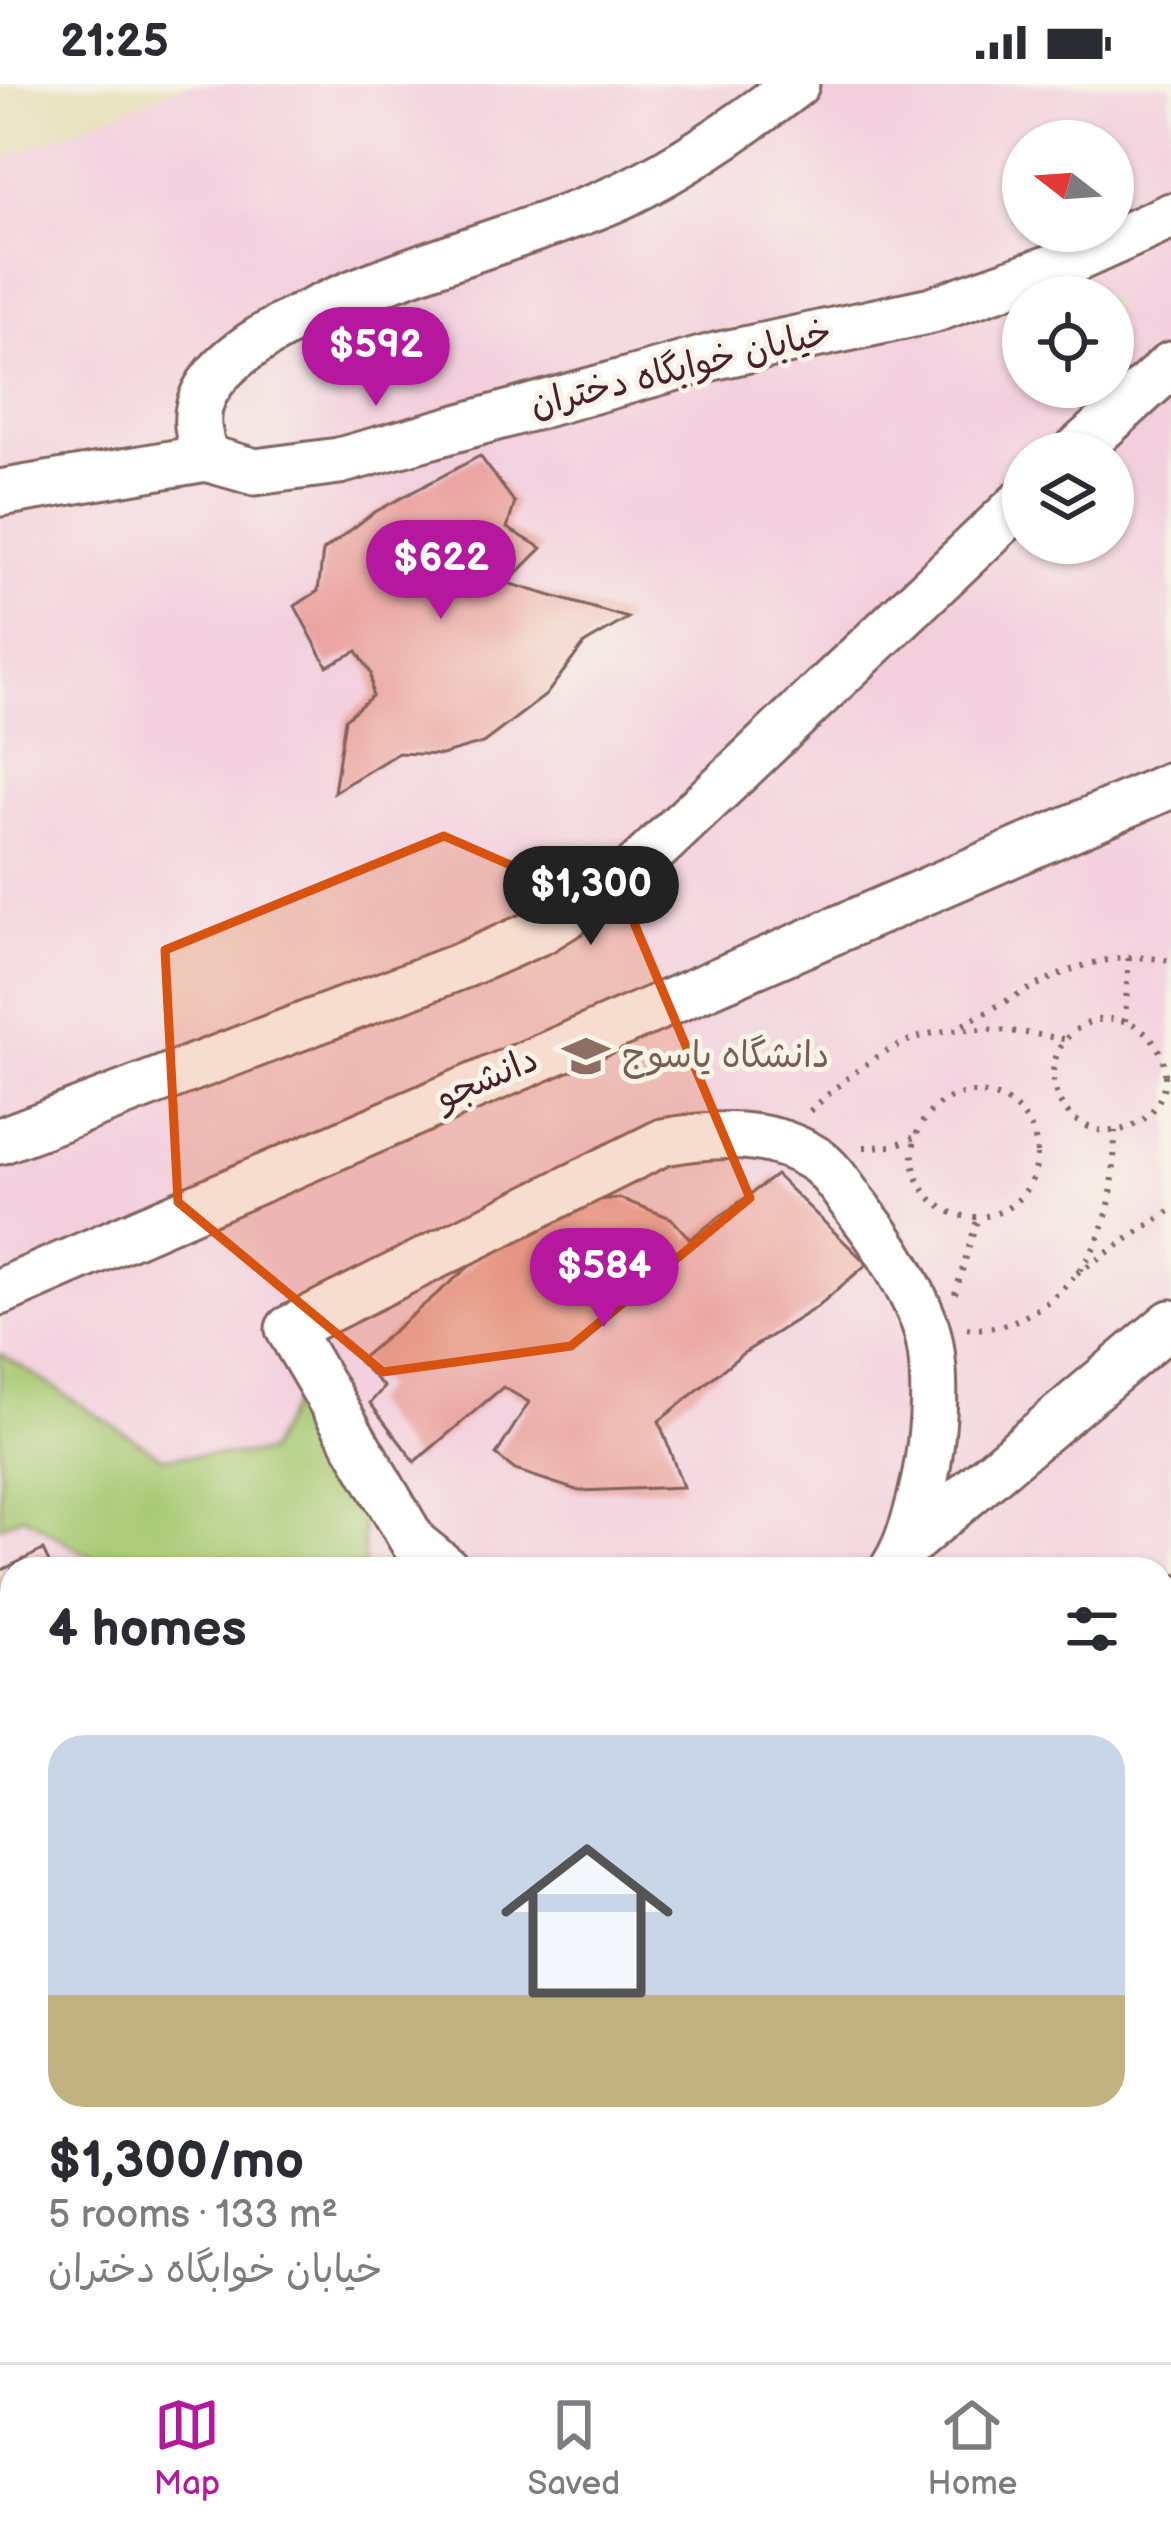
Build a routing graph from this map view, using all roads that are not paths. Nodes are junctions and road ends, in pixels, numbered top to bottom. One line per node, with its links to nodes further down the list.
1 (796, 84): 5 (street)
2 (1171, 216): 5 (street, خیابان خوابگاه دختران)
3 (1171, 365): 4 (street)
4 (1097, 432)
5 (206, 458): 6 (street)
6 (0, 493)
7 (1002, 521): 9 (street)
8 (1171, 785): 10 (street, دانشجو)
9 (0, 1141)
10 (67, 1259): 11 (street); 12 (street, دانشجو)
11 (0, 1263)
12 (0, 1292)
13 (1171, 1322): 14 (street)
14 (902, 1556): 15 (street)
15 (431, 1557)

